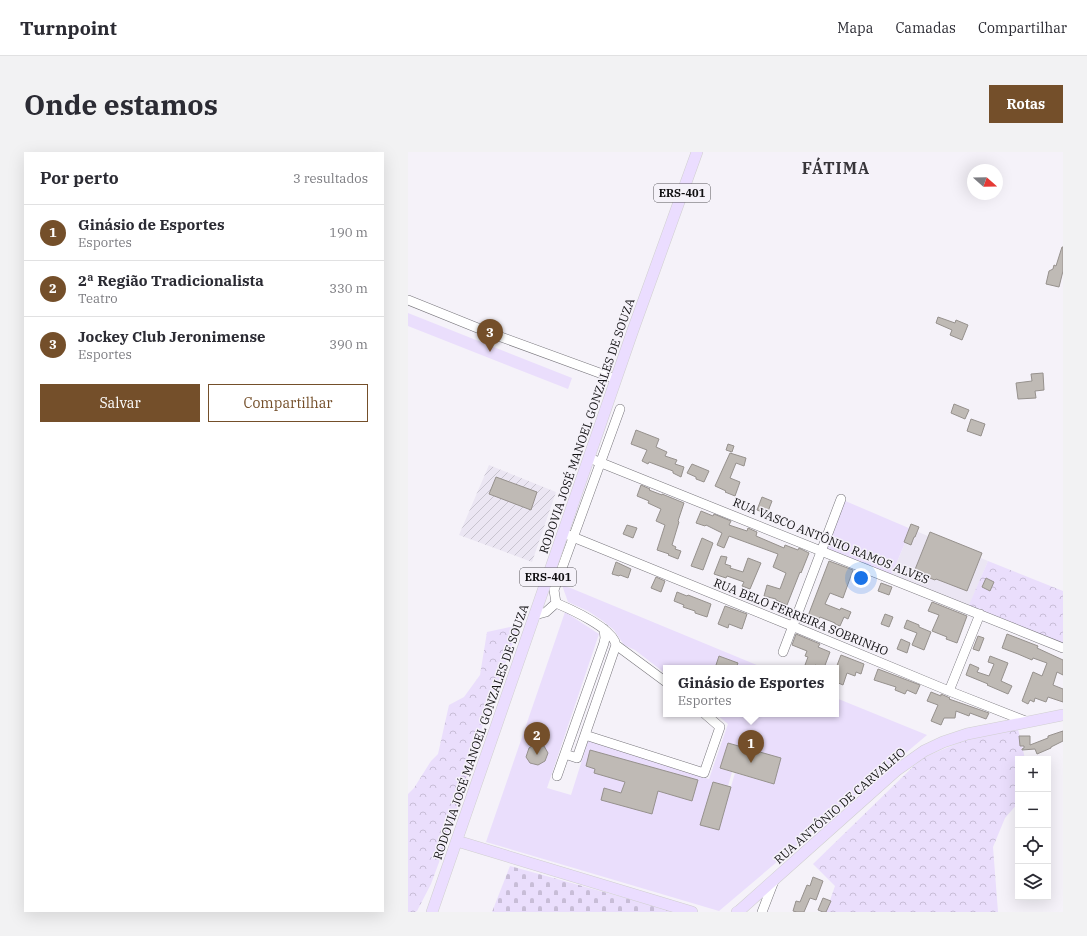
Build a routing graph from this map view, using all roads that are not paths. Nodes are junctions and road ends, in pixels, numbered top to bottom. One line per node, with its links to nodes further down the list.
1 (697, 152): 3 (main road, RODOVIA JOSÉ MANOEL GONZALES DE SOUZA / ERS-401)
2 (408, 300): 3 (street)
3 (616, 380): 5 (main road, RODOVIA JOSÉ MANOEL GONZALES DE SOUZA / ERS-401)
4 (620, 409): 6 (street)
5 (590, 458): 6 (street, RUA VASCO ANTÔNIO RAMOS ALVES); 8 (main road, RODOVIA JOSÉ MANOEL GONZALES DE SOUZA / ERS-401)
6 (601, 462): 8 (street); 9 (street, RUA VASCO ANTÔNIO RAMOS ALVES)
7 (841, 499): 9 (street)
8 (568, 535): 10 (main road, RODOVIA JOSÉ MANOEL GONZALES DE SOUZA / ERS-401); 11 (street); 15 (street, RUA BELO FERREIRA SOBRINHO)
9 (821, 550): 14 (street, RUA VASCO ANTÔNIO RAMOS ALVES); 15 (street)
10 (547, 580): 11 (street); 13 (main road, RODOVIA JOSÉ MANOEL GONZALES DE SOUZA / ERS-401)
11 (554, 590): 12 (street)
12 (556, 603): 13 (street); 16 (street)
13 (535, 614): 28 (main road, RODOVIA JOSÉ MANOEL GONZALES DE SOUZA / ERS-401)
14 (980, 614): 18 (street, RUA VASCO ANTÔNIO RAMOS ALVES); 21 (street)
15 (792, 626): 19 (street); 21 (street, RUA BELO FERREIRA SOBRINHO)
16 (604, 629): 17 (street); 26 (street)
17 (616, 644): 20 (street); 25 (street)
18 (1063, 648)
19 (783, 652)
20 (663, 680)
21 (949, 691): 24 (street, RUA BELO FERREIRA SOBRINHO)
22 (1063, 715): 24 (main road, RUA ANTÔNIO DE CARVALHO)
23 (709, 717): 25 (street)
24 (1030, 722): 29 (main road, RUA ANTÔNIO DE CARVALHO)
25 (585, 735): 26 (street)
26 (565, 754): 27 (street)
27 (557, 776)
28 (457, 841): 30 (main road, RODOVIA JOSÉ MANOEL GONZALES DE SOUZA / ERS-401); 31 (main road)
29 (774, 881): 32 (main road, RUA ANTÔNIO DE CARVALHO); 33 (street)
30 (432, 912)
31 (692, 912)
32 (737, 912)
33 (762, 912)

